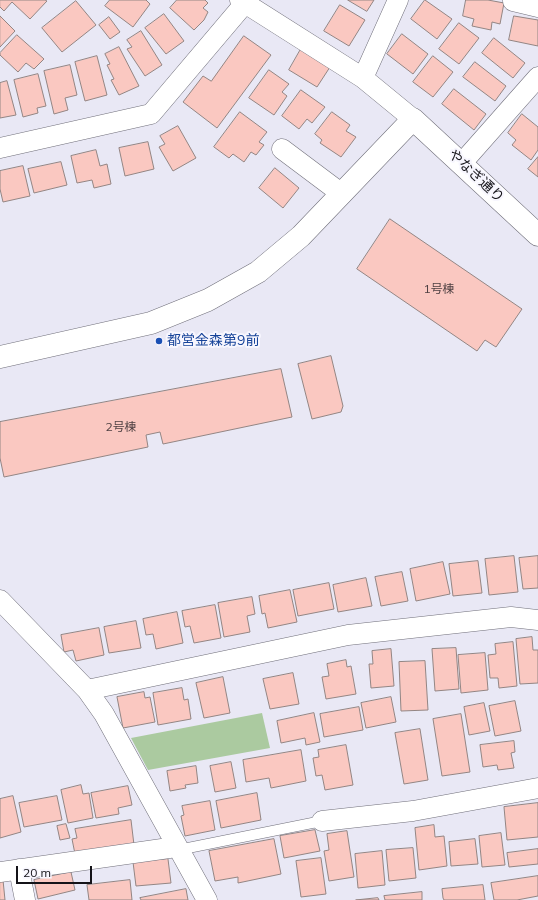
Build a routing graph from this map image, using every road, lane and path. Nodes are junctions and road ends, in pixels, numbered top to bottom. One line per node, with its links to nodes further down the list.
1 (398, 0): 5 (street)
2 (513, 1): 4 (street)
3 (242, 2): 5 (street); 8 (street)
4 (538, 7)
5 (363, 78): 7 (street)
6 (534, 89): 10 (street)
7 (413, 119): 10 (street, やなぎ通り); 11 (street)
8 (0, 148)
9 (282, 149): 11 (street)
10 (462, 163): 12 (street, やなぎ通り)
11 (342, 194): 13 (street)
12 (536, 228)
13 (0, 357)
14 (0, 600): 16 (street)
15 (538, 620): 16 (street)
16 (87, 690): 19 (street)
17 (538, 788): 18 (street)
18 (322, 821): 19 (lane)
19 (177, 849): 20 (street); 22 (street)
20 (10, 870): 21 (street)
21 (25, 900)
22 (207, 900)

